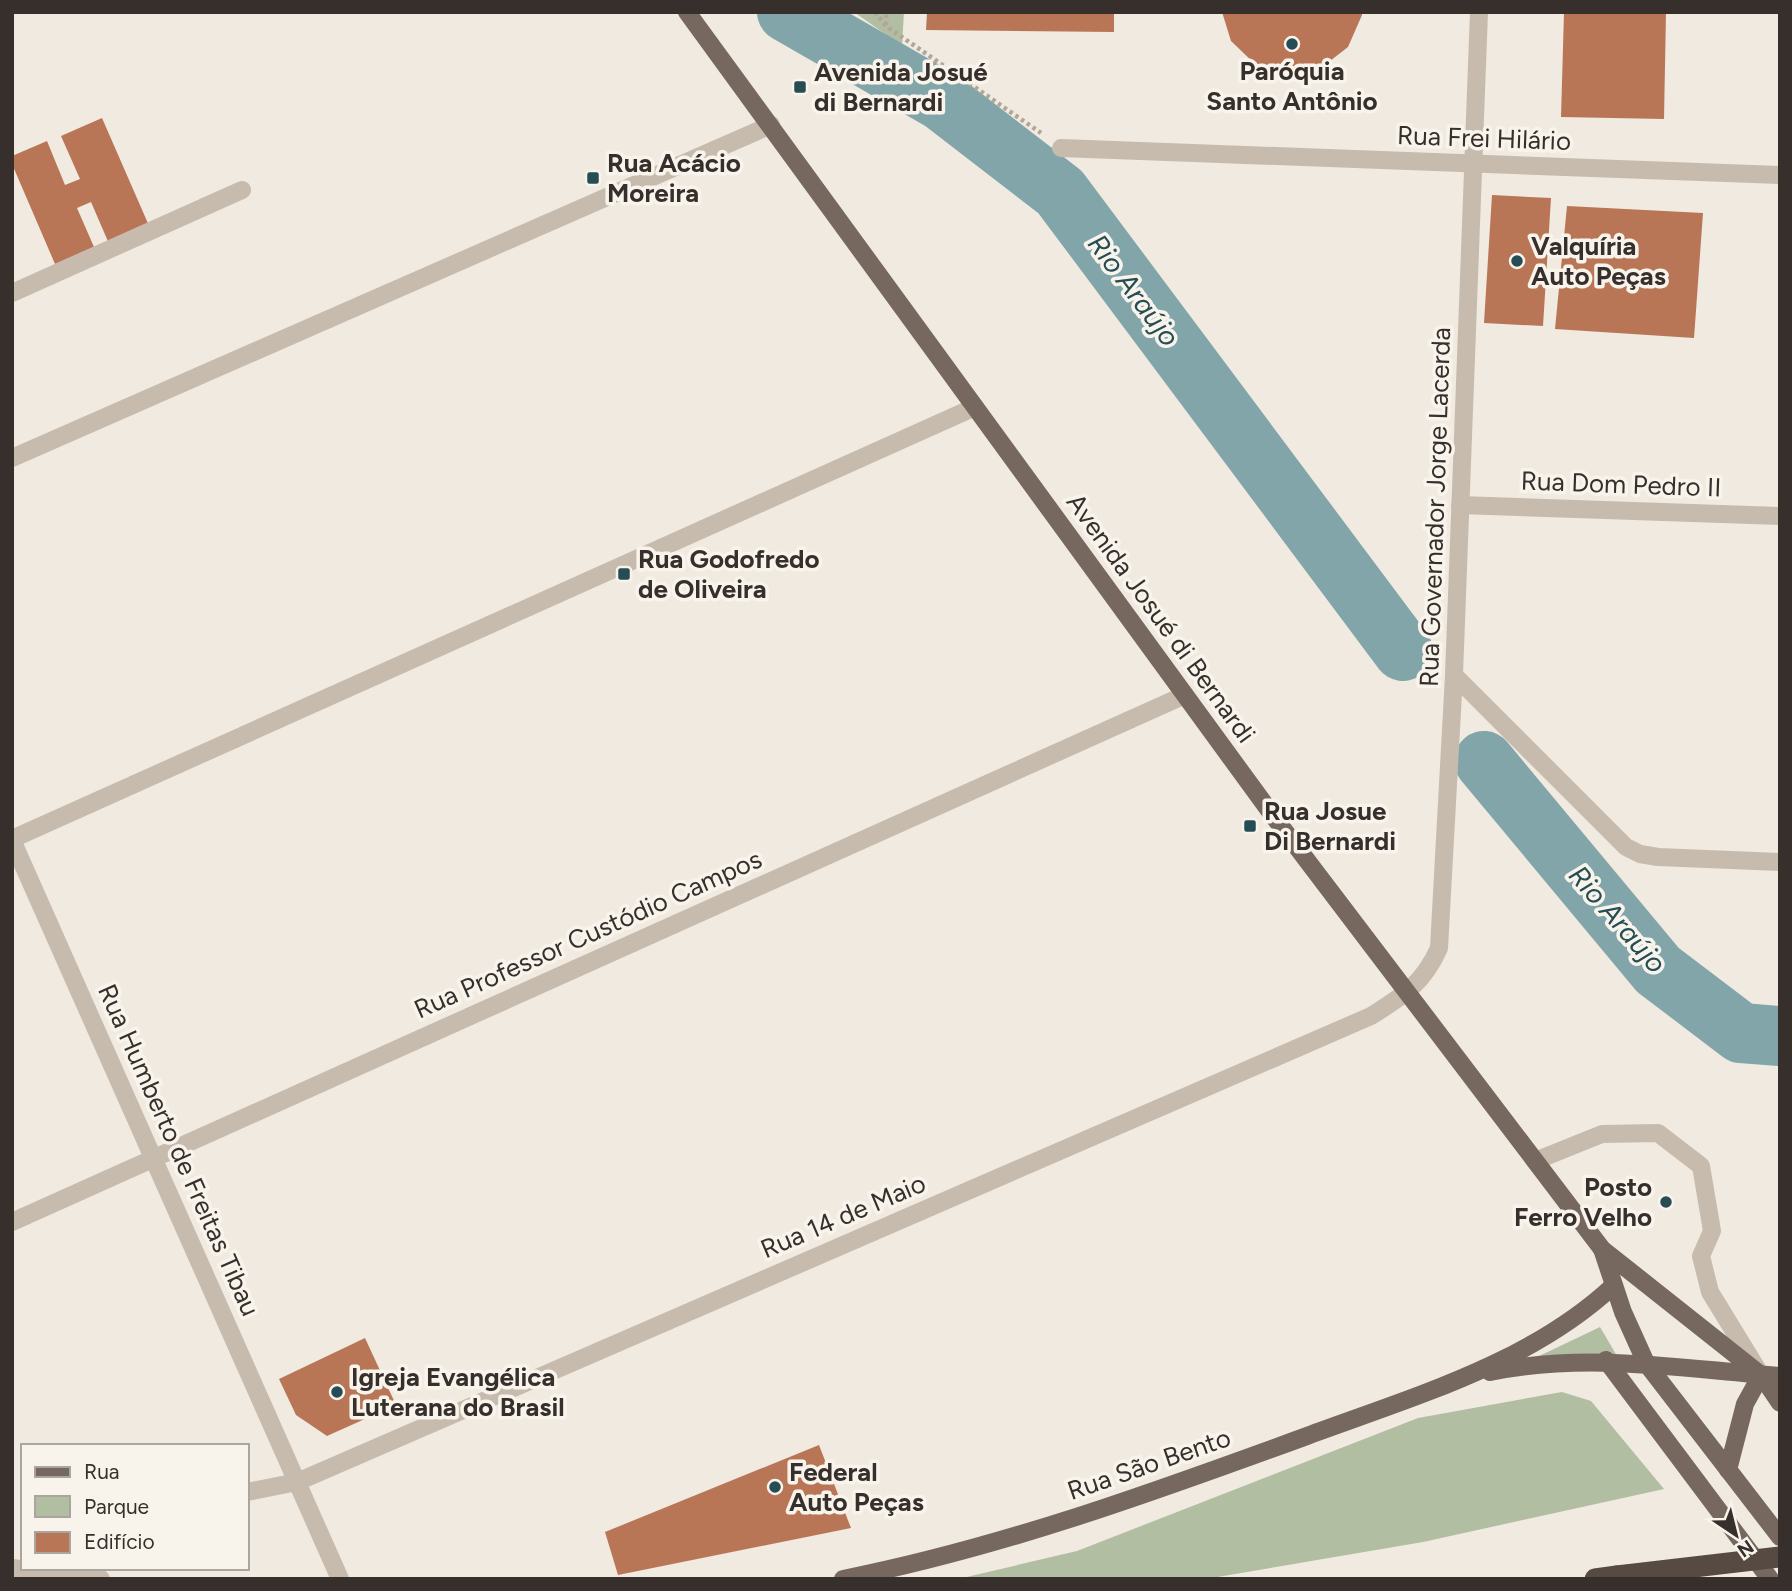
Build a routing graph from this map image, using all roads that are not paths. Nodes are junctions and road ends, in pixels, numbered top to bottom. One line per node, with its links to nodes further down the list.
1 (1479, 12): 5 (street, Rua Governador Jorge Lacerda)
2 (692, 19): 3 (main road, Avenida Josué di Bernardi)
3 (771, 125): 9 (main road, Avenida Josué di Bernardi); 10 (street)
4 (1061, 148): 5 (street, Rua Frei Hilário)
5 (1476, 163): 6 (street, Rua Frei Hilário); 11 (street, Rua Governador Jorge Lacerda)
6 (1780, 175)
7 (242, 190): 8 (street)
8 (12, 293)
9 (975, 407): 14 (main road, Avenida Josué di Bernardi); 15 (street)
10 (12, 457)
11 (1460, 505): 12 (street, Rua Dom Pedro II); 13 (street, Rua Governador Jorge Lacerda)
12 (1780, 516)
13 (1454, 675): 16 (street); 17 (street, Rua Governador Jorge Lacerda)
14 (1185, 695): 17 (main road, Avenida Josué di Bernardi); 18 (street, Rua Professor Custódio Campos)
15 (12, 840): 18 (street, Rua Humberto de Freitas Tibau)
16 (1780, 862)
17 (1407, 993): 19 (main road, Avenida Josué di Bernardi); 30 (street, Rua 14 de Maio)
18 (153, 1158): 20 (street, Rua Professor Custódio Campos); 30 (street, Rua Humberto de Freitas Tibau)
19 (1535, 1161): 21 (main road, Avenida Josué di Bernardi); 25 (street)
20 (12, 1222)
21 (1602, 1249): 22 (main road, Avenida Josué di Bernardi); 25 (main road, Avenida Josué di Bernardi)
22 (1613, 1286): 24 (main road, Avenida Josué di Bernardi); 27 (main road, Rua São Bento)
23 (1606, 1360): 24 (main road, Rua São Bento); 27 (main road, Rua São Bento); 39 (main road)
24 (1647, 1363): 25 (main road, Rua São Bento); 29 (main road, Avenida Josué di Bernardi)
25 (1760, 1375): 26 (main road, Rua São Bento); 28 (main road, Avenida Josué di Bernardi); 29 (main road)
26 (1780, 1376)
27 (1466, 1377): 37 (main road, Rua São Bento)
28 (1780, 1403)
29 (1728, 1470): 32 (main road, Avenida Josué di Bernardi)
30 (297, 1482): 31 (street, Rua 14 de Maio); 36 (street, Rua Humberto de Freitas Tibau)
31 (248, 1492)
32 (1780, 1537)
33 (1780, 1557): 38 (highway, bridge)
34 (28, 1570): 35 (street)
35 (101, 1579)
36 (340, 1579)
37 (843, 1579)
38 (1595, 1579)
39 (1770, 1579)

